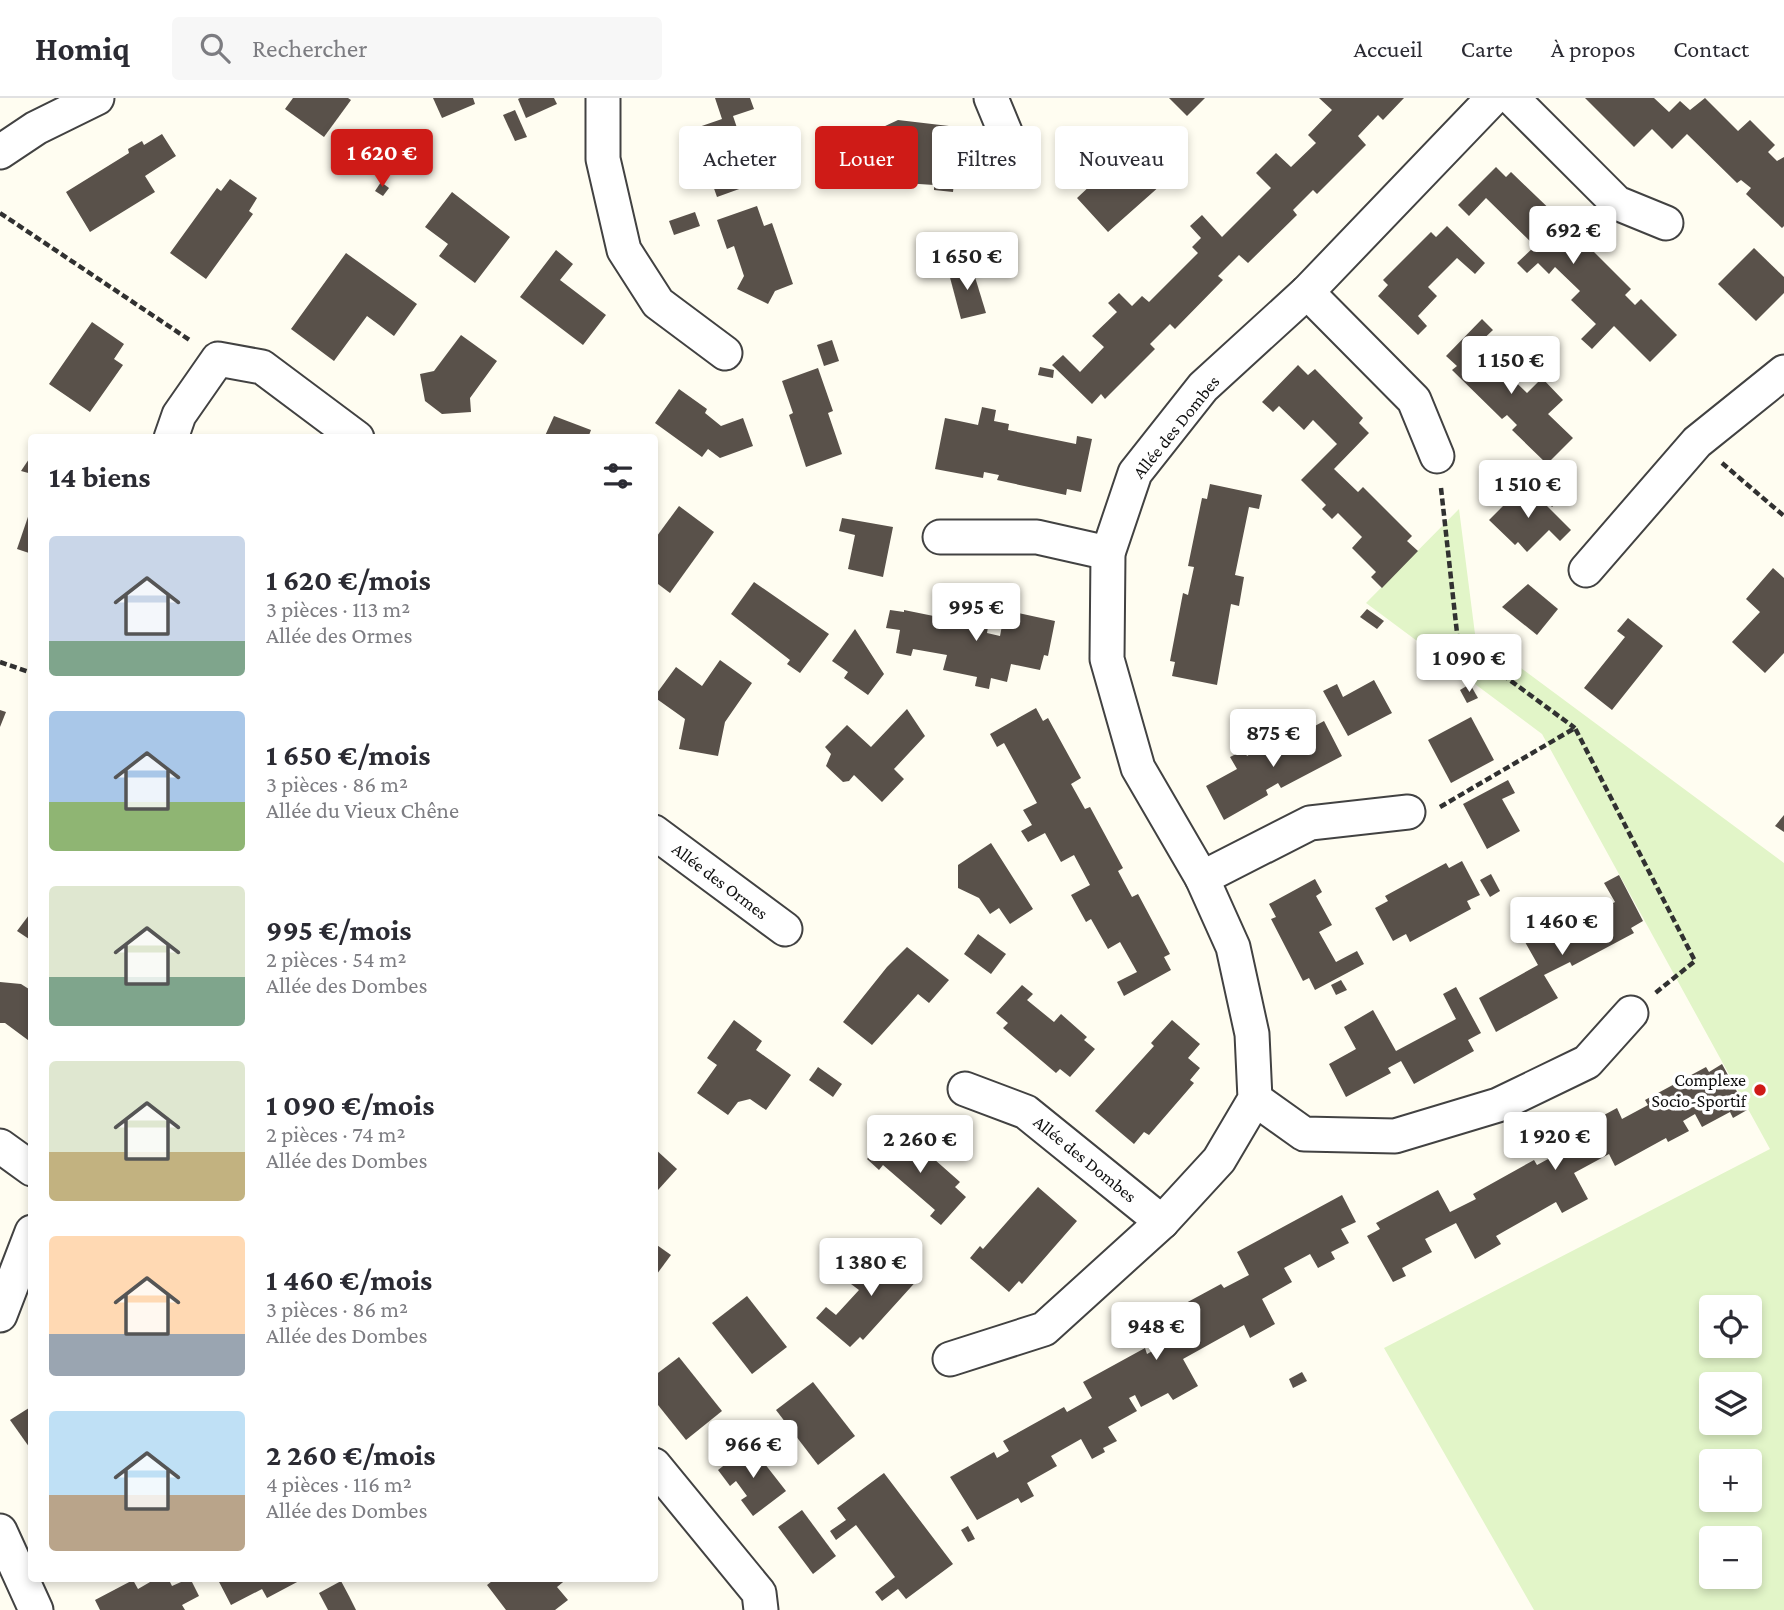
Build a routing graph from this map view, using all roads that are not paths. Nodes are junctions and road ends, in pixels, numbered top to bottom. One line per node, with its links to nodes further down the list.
1 (97, 98): 6 (street)
2 (603, 98): 11 (street)
3 (991, 98): 7 (street)
4 (1493, 98): 10 (street, Allée des Dombes)
5 (1512, 98): 9 (street)
6 (36, 113): 8 (street)
7 (1003, 126)
8 (0, 152)
9 (1666, 223)
10 (1307, 292): 15 (street); 17 (street, Allée des Dombes)
11 (725, 353)
12 (1784, 372): 18 (street)
13 (172, 434): 14 (street)
14 (352, 434)
15 (1437, 456)
16 (940, 537): 17 (street)
17 (1108, 553): 21 (street, Allée des Dombes)
18 (1586, 570)
19 (1408, 812): 21 (street)
20 (658, 835): 22 (street, Allée des Ormes)
21 (1202, 878): 25 (street, Allée des Dombes)
22 (785, 929)
23 (1631, 1013): 25 (street)
24 (965, 1089): 28 (street, Allée des Dombes)
25 (1255, 1099): 28 (street)
26 (0, 1146): 27 (street)
27 (28, 1166)
28 (1162, 1222): 31 (street)
29 (28, 1242): 30 (street)
30 (0, 1315)
31 (950, 1359)
32 (658, 1470): 35 (street)
33 (0, 1531): 34 (street)
34 (36, 1610)
35 (761, 1610)

